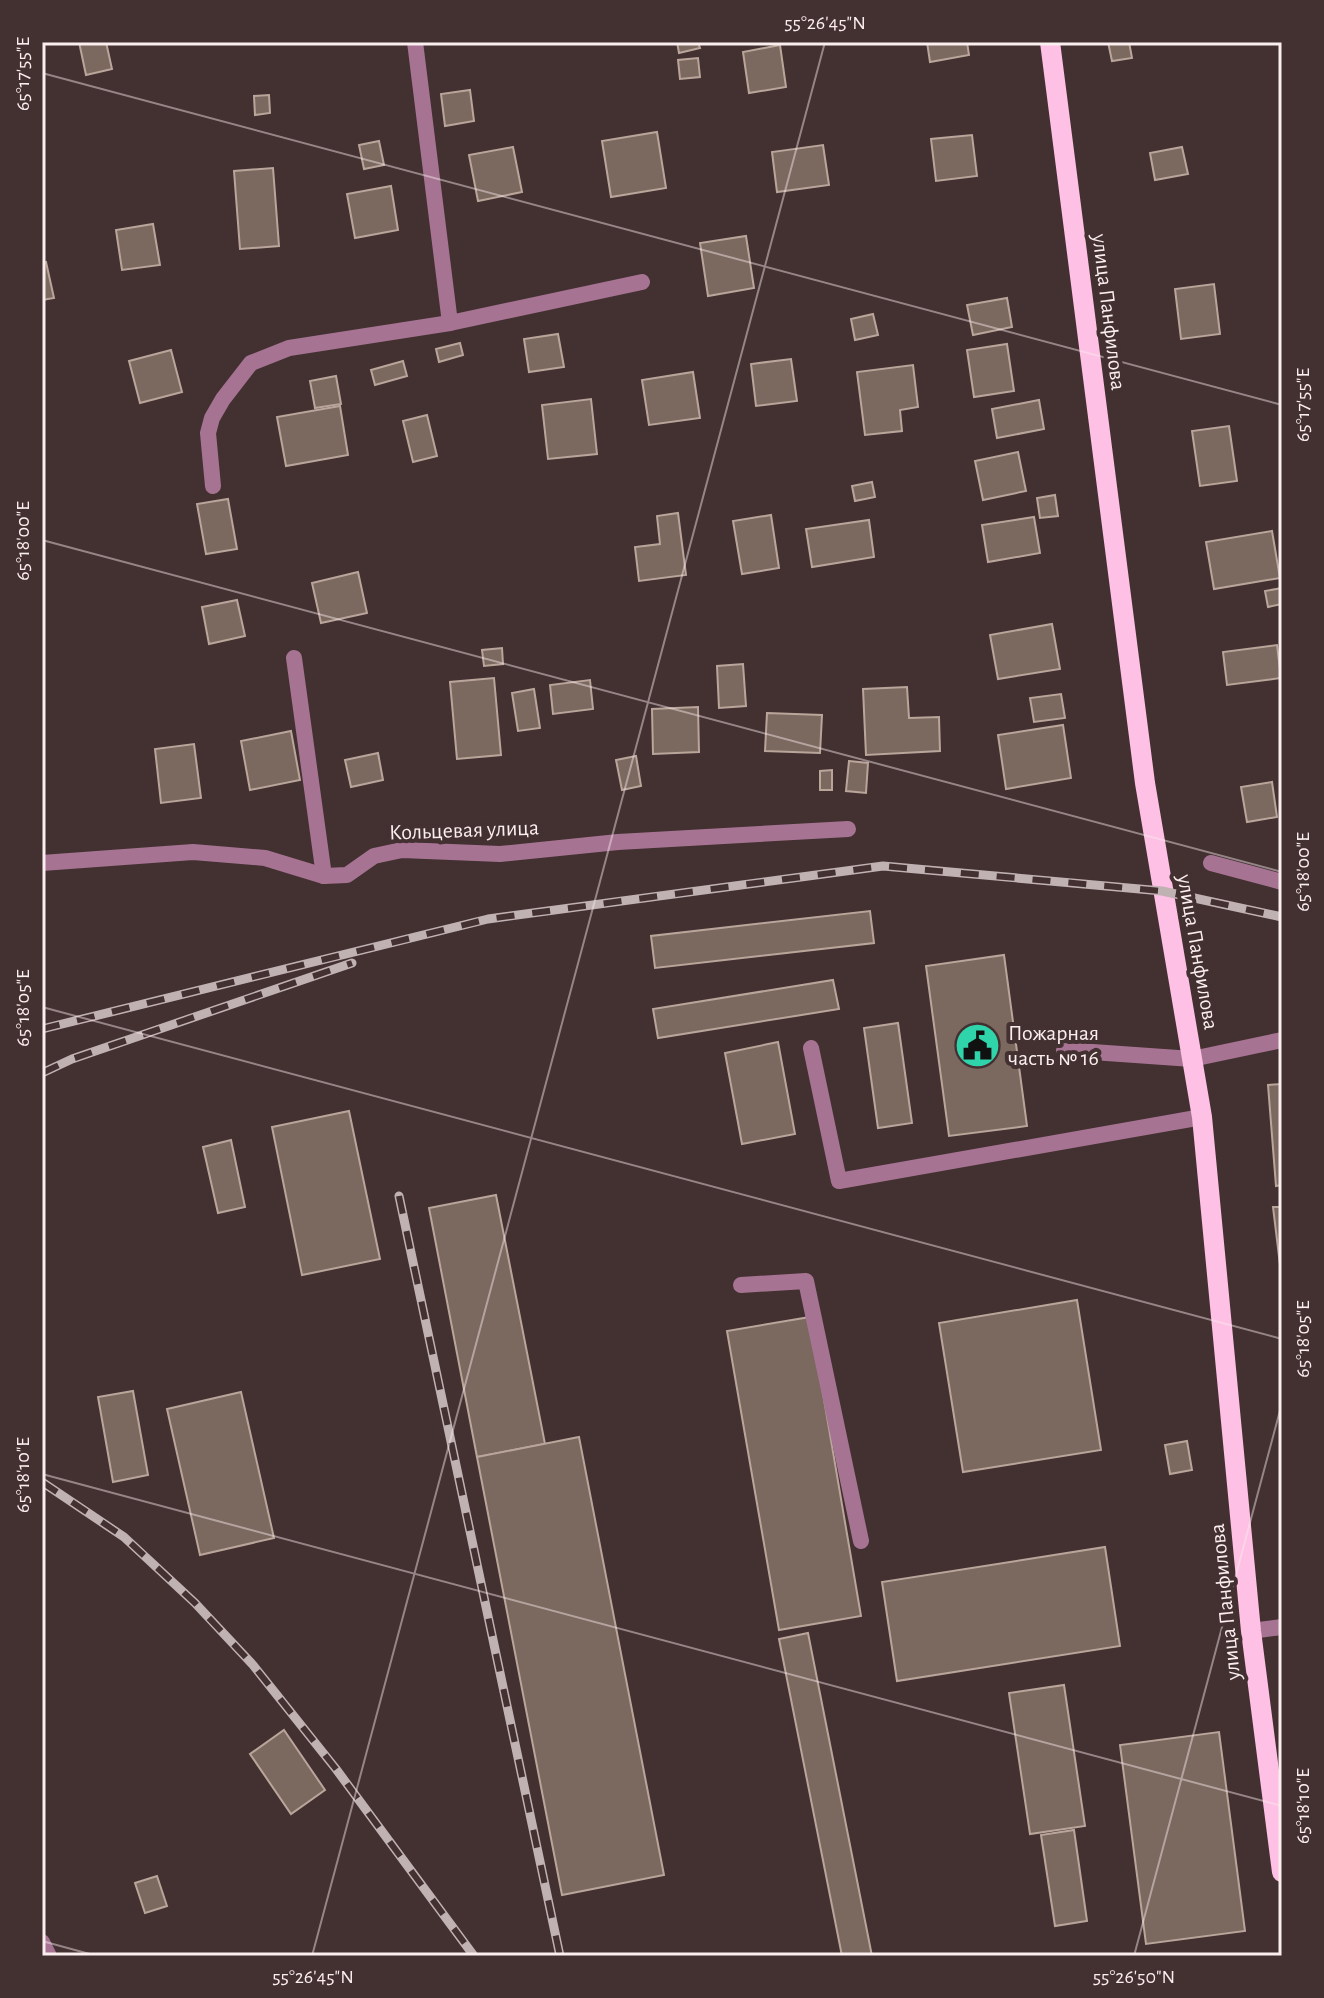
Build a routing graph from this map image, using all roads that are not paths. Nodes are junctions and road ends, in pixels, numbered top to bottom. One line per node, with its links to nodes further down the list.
1 (415, 42): 4 (street)
2 (1050, 42): 15 (main road, улица Панфилова)
3 (642, 282): 4 (street)
4 (450, 323): 5 (street)
5 (213, 486)
6 (294, 658): 10 (street)
7 (848, 829): 10 (street, Кольцевая улица)
8 (42, 863): 10 (street)
9 (1211, 863): 11 (street)
10 (324, 876)
11 (1282, 882)
12 (1282, 1040): 15 (street)
13 (811, 1048): 16 (street)
14 (1064, 1050): 15 (street)
15 (1192, 1059): 16 (main road, улица Панфилова)
16 (1202, 1117): 20 (main road, улица Панфилова)
17 (741, 1285): 18 (street)
18 (861, 1541)
19 (1282, 1627): 20 (street)
20 (1251, 1631): 21 (main road, улица Панфилова)
21 (1282, 1872)
22 (42, 1942): 23 (street)
23 (49, 1956)

